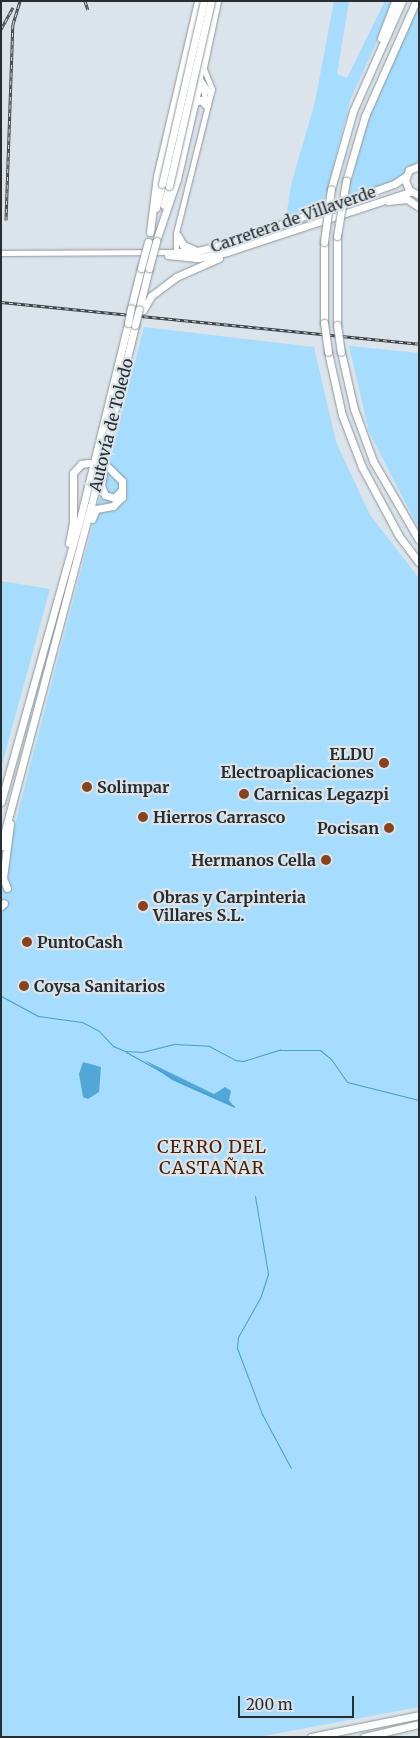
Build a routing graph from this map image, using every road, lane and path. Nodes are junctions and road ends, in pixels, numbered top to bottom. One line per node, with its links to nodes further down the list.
1 (198, 1): 22 (highway)
2 (204, 1): 17 (highway, Autovía de Toledo, bridge)
3 (211, 1): 17 (highway, Autovía de Toledo, bridge)
4 (217, 1): 8 (highway)
5 (394, 1): 9 (highway)
6 (402, 1): 9 (highway)
7 (416, 1): 39 (highway, bridge)
8 (203, 67): 10 (street); 12 (street)
9 (367, 77): 41 (highway, bridge)
10 (200, 79): 11 (street); 12 (street)
11 (198, 87): 13 (highway); 14 (street)
12 (210, 97): 14 (street)
13 (195, 102): 14 (highway); 24 (highway)
14 (207, 106): 23 (street)
15 (419, 166): 16 (highway, Carretera de Villaverde)
16 (406, 176): 18 (highway); 26 (highway, Carretera de Villaverde)
17 (166, 185): 22 (highway, Autovía de Toledo); 24 (highway, Autovía de Toledo)
18 (410, 192): 19 (highway); 20 (highway, Carretera de Villaverde)
19 (419, 195)
20 (368, 204): 21 (highway); 25 (highway, Carretera de Villaverde)
21 (419, 207)
22 (150, 232): 31 (highway, Autovía de Toledo, bridge)
23 (176, 238): 26 (highway); 27 (street); 29 (street)
24 (156, 240): 31 (highway, Autovía de Toledo, bridge)
25 (264, 241): 30 (highway, Carretera de Villaverde); 31 (highway)
26 (208, 248): 27 (highway, Carretera de Villaverde)
27 (176, 252): 29 (street); 30 (highway)
28 (1, 253): 29 (street)
29 (167, 254): 30 (highway, Carretera de Villaverde)
30 (183, 257)
31 (138, 309): 32 (highway, Autovía de Toledo, bridge); 32 (highway)
32 (134, 324): 33 (highway, Autovía de Toledo); 37 (highway, Autovía de Toledo)
33 (108, 443): 36 (highway); 40 (highway, Autovía de Toledo)
34 (88, 463): 38 (highway)
35 (108, 467): 36 (highway)
36 (123, 487): 40 (highway)
37 (84, 503): 38 (highway); 42 (highway, Autovía de Toledo)
38 (72, 505): 42 (highway)
39 (419, 540)
40 (80, 547): 44 (highway, Autovía de Toledo)
41 (419, 563)
42 (55, 608): 43 (highway, Autovía de Toledo)
43 (1, 802)
44 (9, 812): 45 (highway, Autovía de Toledo); 46 (highway)
45 (1, 846)
46 (7, 888)
47 (419, 1710): 49 (highway)
48 (419, 1714): 49 (highway)
49 (396, 1719): 51 (highway)
50 (419, 1726): 52 (highway)
51 (311, 1737)
52 (364, 1737)

